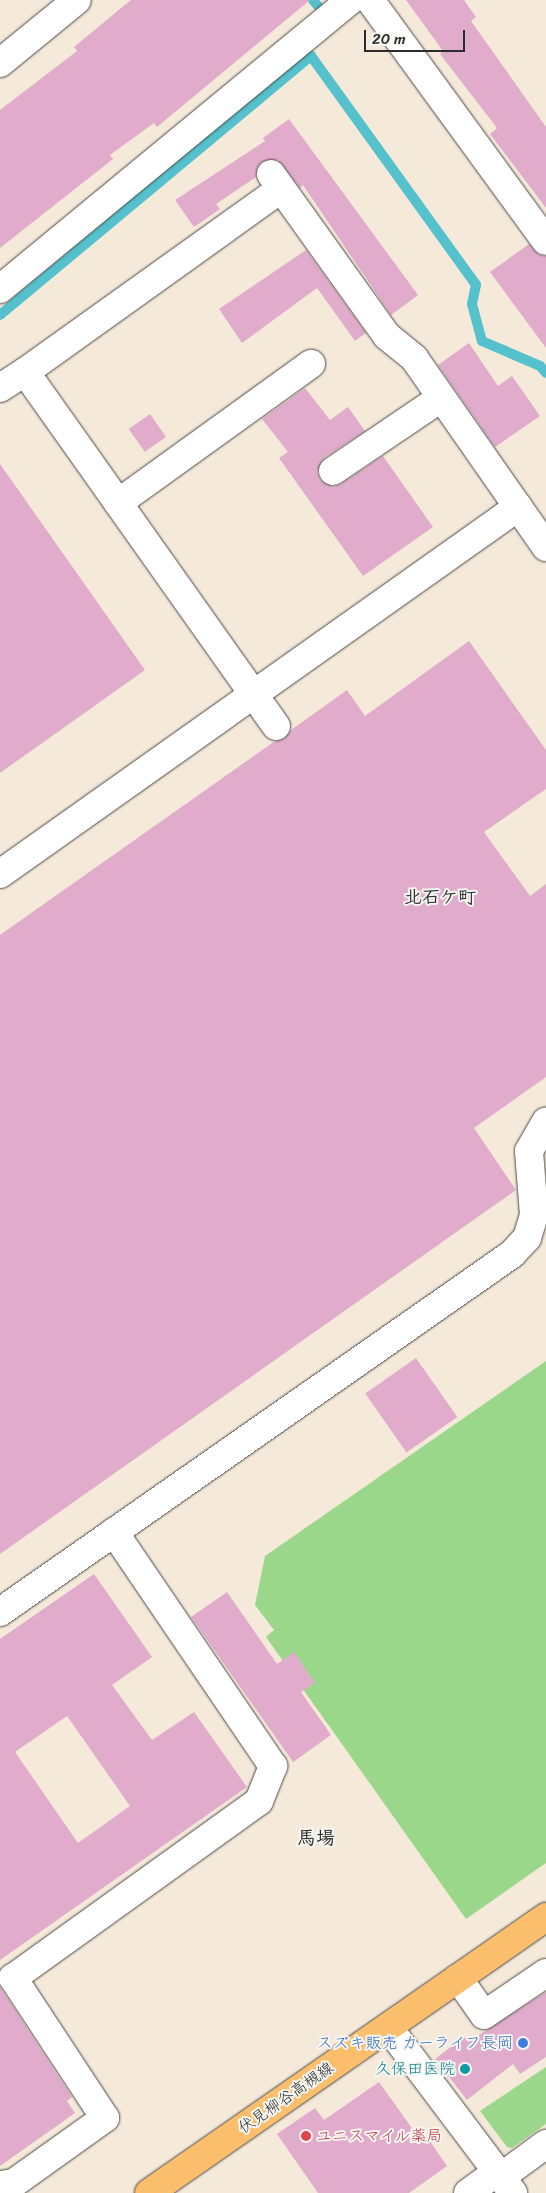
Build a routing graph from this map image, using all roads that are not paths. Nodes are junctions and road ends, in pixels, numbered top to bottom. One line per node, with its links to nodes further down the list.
1 (77, 0): 4 (street)
2 (370, 0): 5 (street)
3 (338, 4): 6 (street)
4 (0, 63)
5 (546, 241)
6 (0, 289)
7 (311, 364): 12 (street)
8 (24, 372): 9 (street); 10 (street); 12 (street)
9 (0, 388)
10 (441, 398): 11 (street); 13 (street)
11 (334, 471)
12 (118, 503): 15 (street)
13 (518, 507): 14 (street); 15 (street)
14 (546, 547)
15 (254, 694): 16 (street); 17 (street)
16 (276, 726)
17 (0, 874)
18 (546, 1122): 19 (street)
19 (538, 1231): 20 (street)
20 (114, 1532): 21 (street); 28 (street)
21 (0, 1612)
22 (546, 1917): 24 (main road, 伏見柳谷高槻線)
23 (546, 1973): 24 (street)
24 (458, 1978): 25 (main road, 伏見柳谷高槻線)
25 (388, 2027): 27 (street); 29 (main road, 伏見柳谷高槻線)
26 (546, 2144): 27 (street)
27 (504, 2181): 30 (street)
28 (0, 2185)
29 (149, 2193)
30 (468, 2193)

